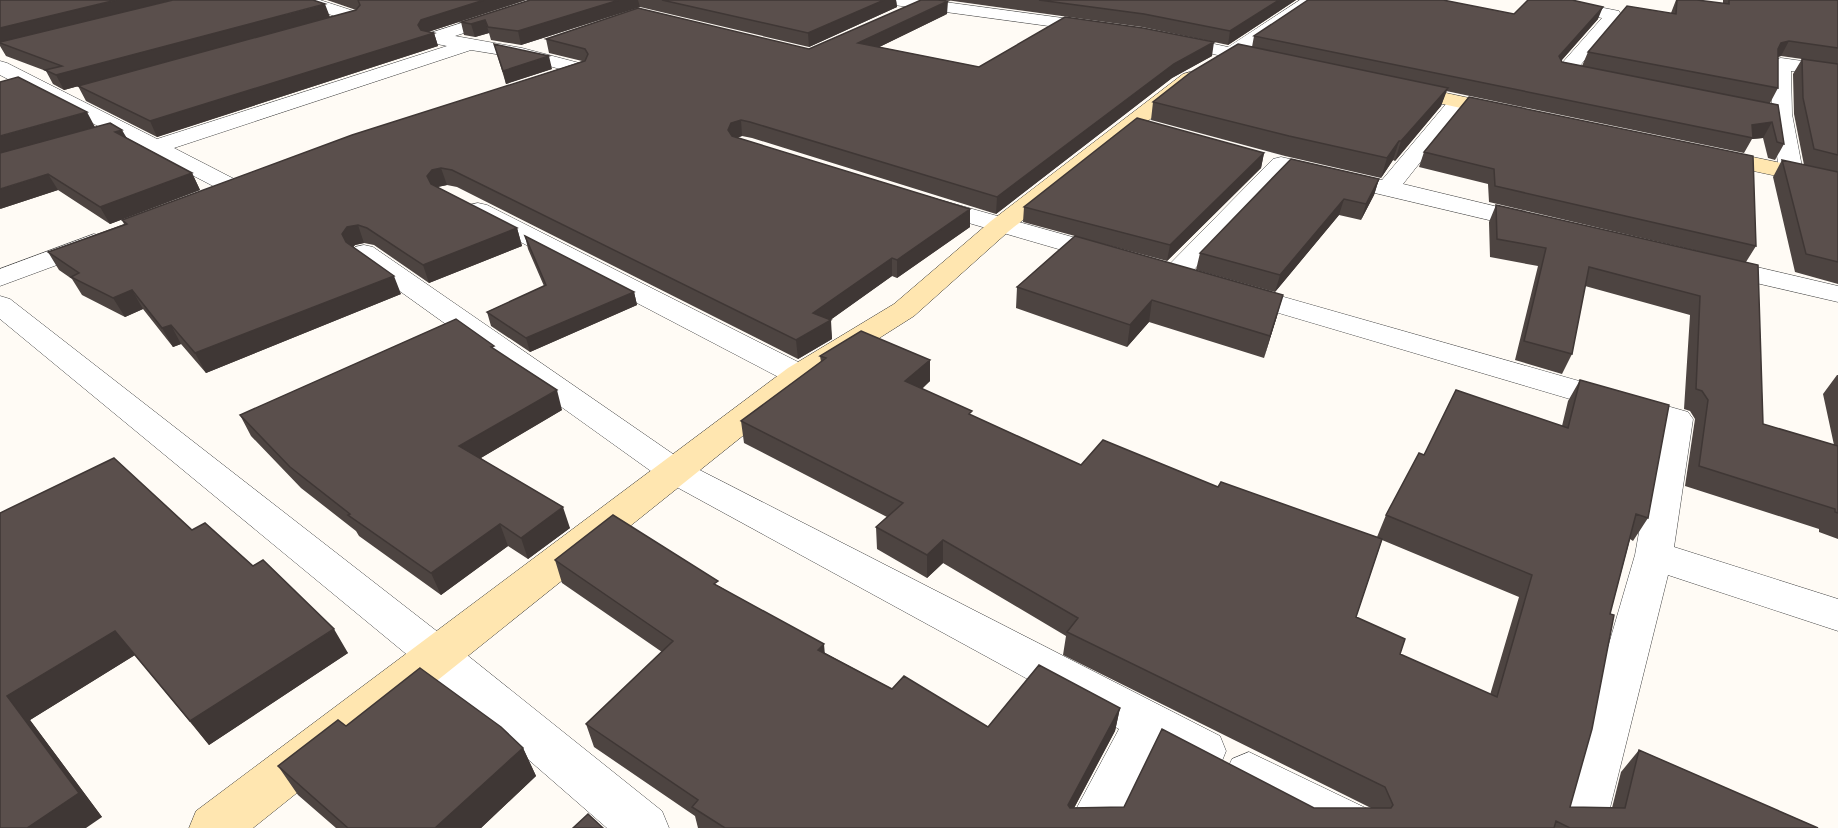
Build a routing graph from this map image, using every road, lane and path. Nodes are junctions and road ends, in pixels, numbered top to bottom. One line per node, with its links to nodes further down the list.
1 (304, 0): 8 (street)
2 (549, 0): 12 (street)
3 (894, 0): 6 (street)
4 (1311, 0): 14 (street)
5 (1539, 0): 17 (street)
6 (926, 2): 7 (street); 9 (street)
7 (891, 18)
8 (309, 30)
9 (1114, 30)
10 (1153, 36): 14 (street)
11 (554, 42): 13 (street)
12 (470, 44): 13 (street); 28 (street)
13 (522, 53): 19 (street)
14 (1242, 56): 36 (street)
15 (0, 68): 21 (street)
16 (1838, 72): 24 (street)
17 (1622, 82)
18 (1378, 85): 22 (street)
19 (527, 87)
20 (84, 93): 21 (street)
21 (62, 99): 26 (street)
22 (1458, 102): 25 (street); 32 (street)
23 (1759, 110): 24 (street)
24 (1782, 114): 30 (street)
25 (1527, 117)
26 (120, 129): 27 (street); 28 (street)
27 (88, 139)
28 (155, 147): 35 (street)
29 (1687, 151): 30 (street)
30 (1791, 172): 31 (street)
31 (1838, 182)
32 (1388, 188): 37 (street); 41 (street)
33 (900, 194): 36 (street)
34 (458, 200): 45 (street)
35 (178, 210)
36 (1000, 226): 41 (street); 45 (street)
37 (1561, 229)
38 (111, 235): 42 (street)
39 (364, 253): 46 (street)
40 (1688, 259): 43 (street)
41 (1174, 274): 47 (street)
42 (0, 278)
43 (1838, 294)
44 (0, 305): 49 (street)
45 (799, 375): 46 (street)
46 (674, 471): 49 (street); 50 (street)
47 (1654, 555): 48 (street); 55 (street)
48 (1838, 615)
49 (437, 655): 51 (street); 52 (street)
50 (1146, 722): 53 (street); 54 (street)
51 (214, 828)
52 (644, 828)
53 (1091, 828)
54 (1354, 828)
55 (1580, 828)

